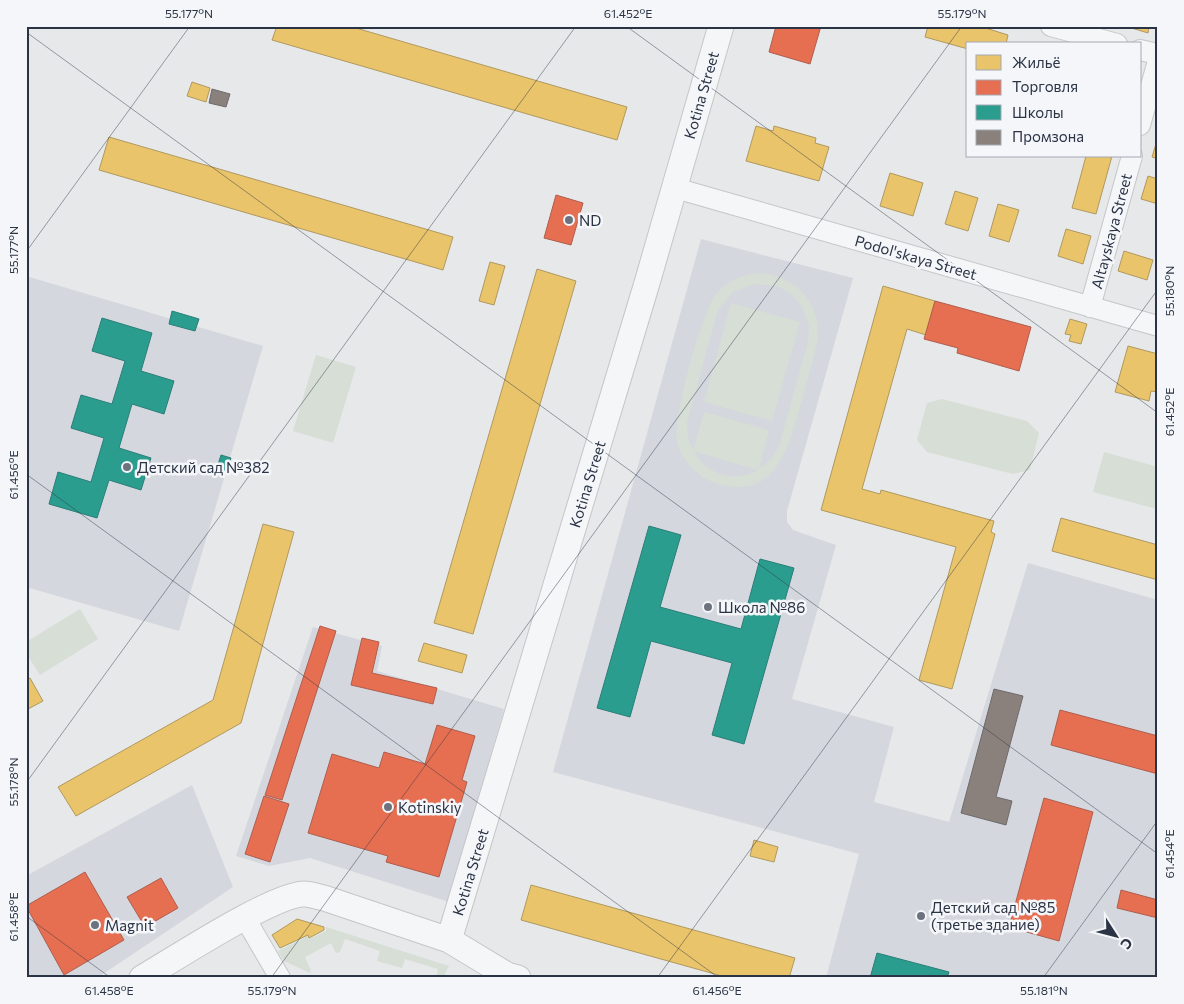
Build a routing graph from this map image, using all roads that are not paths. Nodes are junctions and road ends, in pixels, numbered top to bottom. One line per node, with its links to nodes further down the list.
1 (721, 26): 9 (street, Kotina Street)
2 (1052, 26): 3 (street)
3 (1110, 42)
4 (1142, 50): 5 (street)
5 (1158, 54)
6 (1158, 61): 7 (street)
7 (1142, 118)
8 (1131, 158): 10 (street, Altayskaya Street)
9 (675, 188): 10 (street, Podol'skaya Street); 13 (street, Kotina Street)
10 (1090, 307): 11 (street, Podol'skaya Street)
11 (1158, 326)
12 (246, 918): 13 (street); 14 (street); 15 (street)
13 (449, 940): 16 (street)
14 (142, 978)
15 (280, 978)
16 (518, 978)

